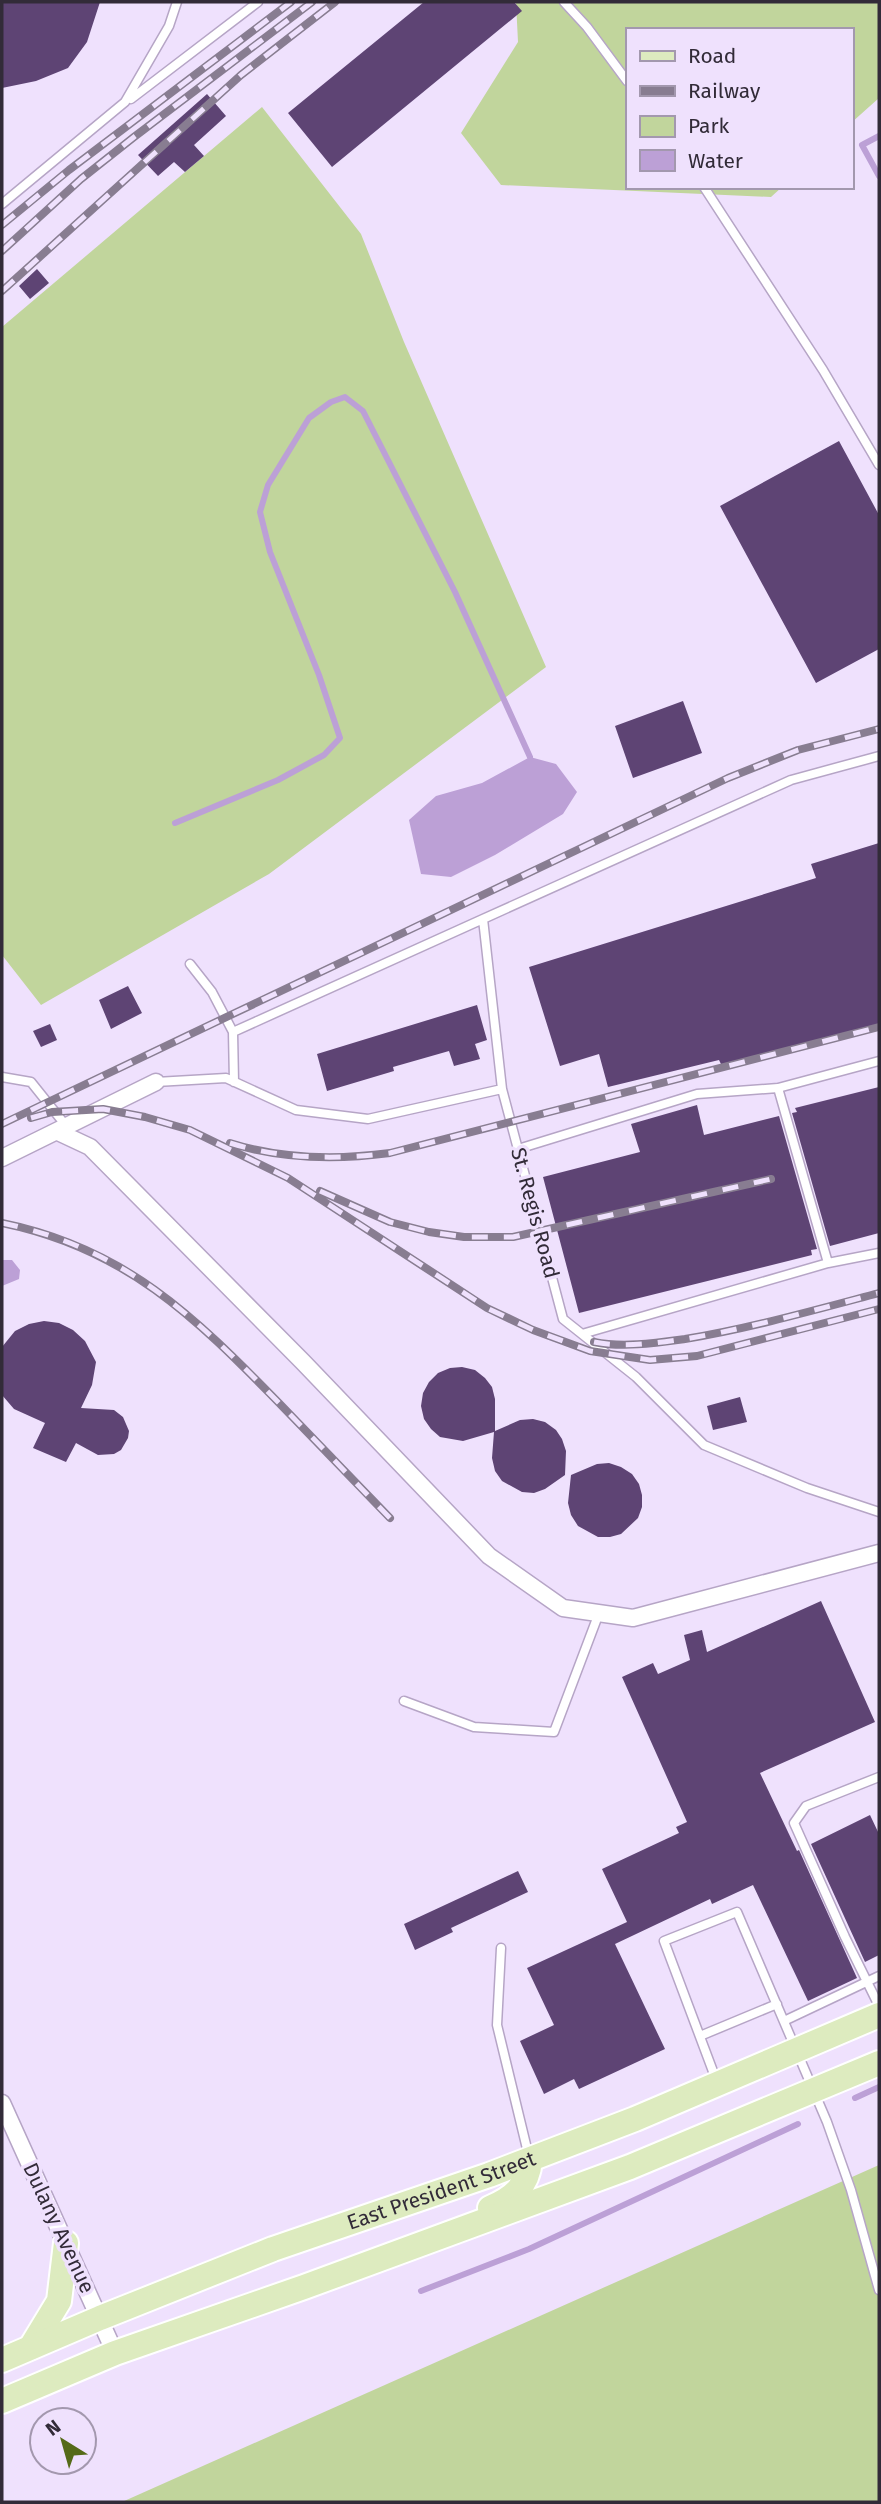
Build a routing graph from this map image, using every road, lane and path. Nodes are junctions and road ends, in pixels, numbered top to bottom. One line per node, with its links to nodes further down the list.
1 (177, 2): 5 (lane)
2 (258, 2): 5 (lane)
3 (564, 2): 4 (lane)
4 (626, 79)
5 (125, 102): 7 (lane)
6 (705, 189): 8 (lane)
7 (2, 204)
8 (879, 465)
9 (879, 756): 10 (lane)
10 (483, 919): 12 (lane); 18 (lane, St. Regis Road)
11 (190, 964): 12 (lane)
12 (233, 1032): 16 (lane)
13 (879, 1061): 17 (lane)
14 (2, 1077): 19 (lane)
15 (156, 1082): 16 (lane); 19 (street)
16 (234, 1082): 18 (lane)
17 (778, 1088): 20 (lane); 23 (lane)
18 (502, 1089): 20 (lane, St. Regis Road)
19 (62, 1130): 21 (street); 27 (street)
20 (518, 1149): 24 (lane, St. Regis Road)
21 (2, 1158)
22 (879, 1253): 23 (lane)
23 (828, 1263): 24 (lane)
24 (582, 1334): 25 (lane, St. Regis Road)
25 (879, 1512)
26 (879, 1553): 27 (street)
27 (599, 1613): 28 (lane)
28 (404, 1701)
29 (879, 1777): 32 (lane)
30 (501, 1948): 43 (lane)
31 (879, 1976): 32 (lane)
32 (867, 1982): 34 (lane); 36 (lane)
33 (777, 2004): 36 (lane); 37 (lane); 37 (lane)
34 (879, 2006)
35 (879, 2015): 38 (main road, East President Street)
36 (784, 2021): 38 (lane)
37 (700, 2036): 40 (lane)
38 (796, 2051): 40 (main road, East President Street); 41 (lane)
39 (879, 2063): 41 (main road, East President Street)
40 (718, 2084): 43 (main road, East President Street)
41 (813, 2092): 45 (main road, East President Street); 46 (lane)
42 (2, 2103): 44 (street, Dulany Avenue)
43 (530, 2160): 45 (main road); 47 (main road, East President Street)
44 (66, 2243): 47 (street, Dulany Avenue); 48 (main road)
45 (392, 2255): 49 (main road, East President Street)
46 (879, 2290)
47 (100, 2318): 48 (main road, East President Street); 49 (street, Dulany Avenue)
48 (31, 2347): 50 (main road, East President Street)
49 (115, 2353): 51 (main road, East President Street)
50 (2, 2360)
51 (2, 2401)

